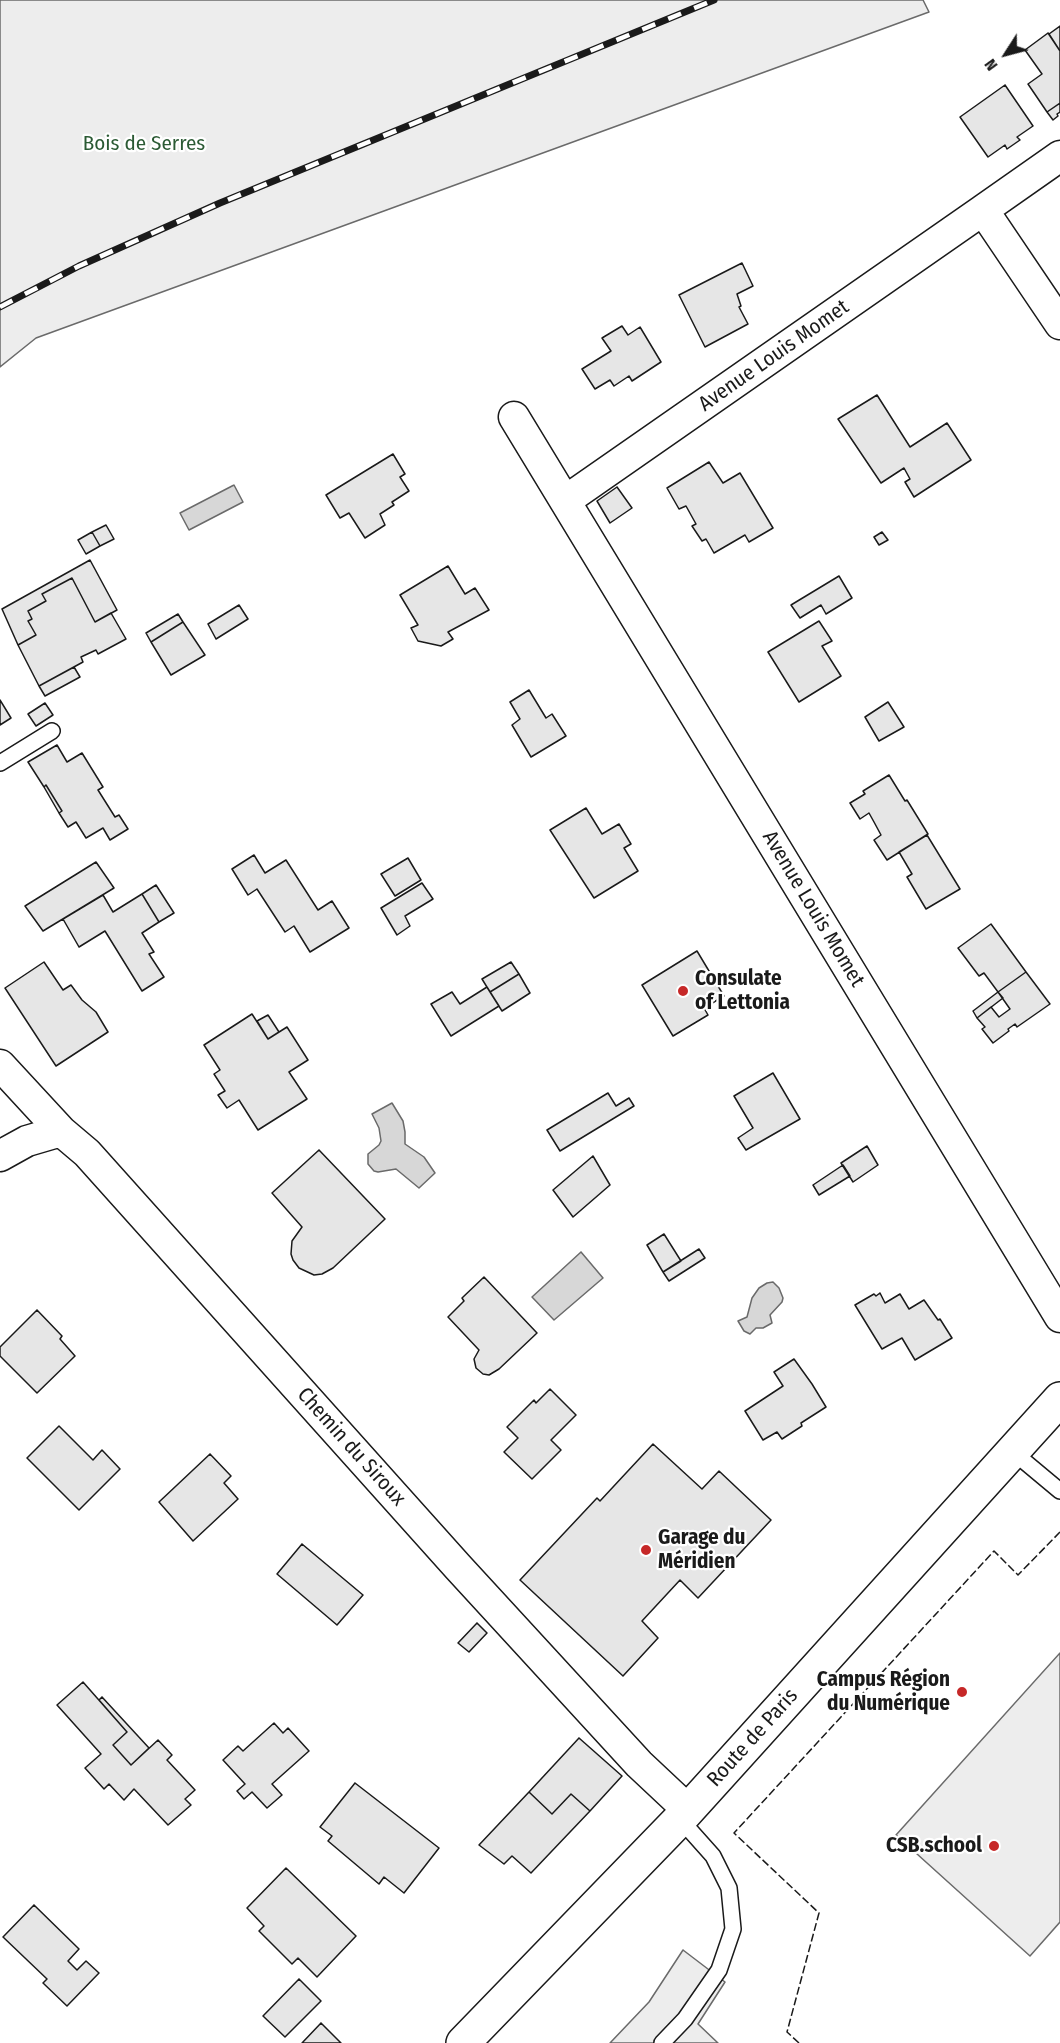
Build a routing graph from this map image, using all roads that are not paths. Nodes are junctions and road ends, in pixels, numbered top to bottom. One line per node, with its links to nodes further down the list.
1 (1060, 156): 2 (street, Avenue Louis Momet)
2 (984, 210): 3 (street); 5 (street, Avenue Louis Momet)
3 (1060, 324)
4 (514, 417): 5 (street, Avenue Louis Momet)
5 (565, 501): 11 (street, Avenue Louis Momet)
6 (52, 731): 7 (lane)
7 (0, 763)
8 (0, 1065): 9 (street, Chemin du Siroux)
9 (61, 1131): 10 (street); 15 (street, Chemin du Siroux)
10 (0, 1156)
11 (1060, 1317)
12 (1060, 1399): 13 (main road, Route de Paris)
13 (1012, 1451): 14 (lane); 15 (main road, Route de Paris)
14 (1060, 1491)
15 (684, 1814): 16 (main road, Route de Paris); 17 (lane)
16 (463, 2043)
17 (662, 2043)

